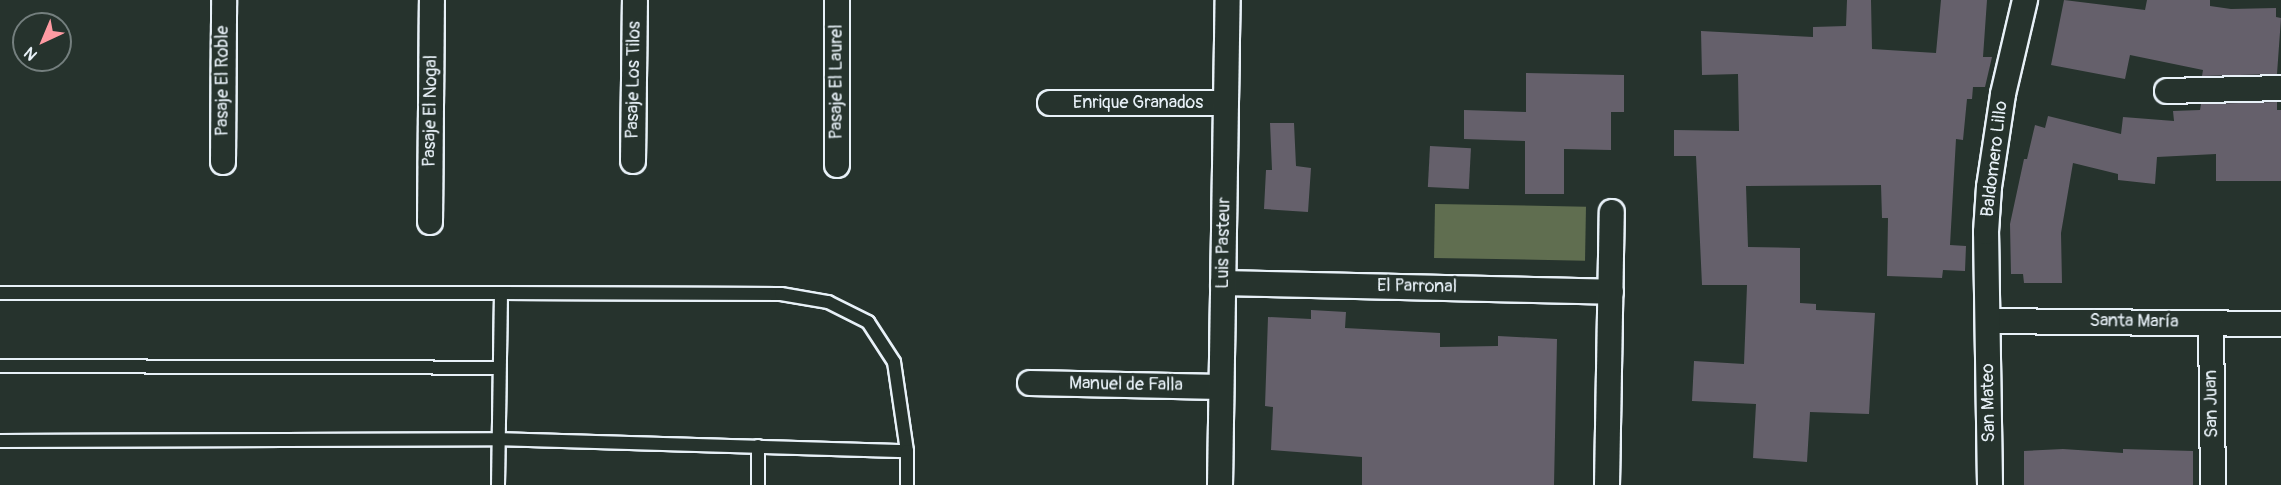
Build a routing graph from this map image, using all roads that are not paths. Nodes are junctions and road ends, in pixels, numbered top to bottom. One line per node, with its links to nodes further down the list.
1 (224, 0): 12 (street, Pasaje El Roble)
2 (432, 0): 15 (street, Pasaje El Nogal)
3 (635, 0): 11 (street, Pasaje Los Tilos)
4 (837, 0): 13 (street, Pasaje El Laurel)
5 (1227, 0): 10 (street, Luis Pasteur)
6 (2025, 0): 20 (street, Baldomero Lillo)
7 (2281, 88): 8 (street)
8 (2167, 91)
9 (1050, 103): 10 (street, Enrique Granados)
10 (1226, 103): 16 (street, Luis Pasteur)
11 (633, 161)
12 (223, 162)
13 (837, 165)
14 (1612, 212): 18 (street)
15 (430, 222)
16 (1223, 282): 18 (street, El Parronal); 26 (street, Luis Pasteur)
17 (0, 292): 19 (lane)
18 (1611, 292): 35 (street)
19 (501, 293): 24 (lane); 30 (lane)
20 (1988, 321): 21 (street, Santa María); 36 (street, San Mateo)
21 (2211, 323): 22 (street, Santa María); 37 (street, San Juan)
22 (2281, 324)
23 (0, 366): 24 (lane)
24 (499, 368): 27 (lane)
25 (1030, 383): 26 (street, Manuel de Falla)
26 (1221, 387): 34 (street, Luis Pasteur)
27 (498, 439): 28 (lane); 29 (lane); 31 (lane)
28 (0, 441)
29 (758, 446): 30 (lane); 32 (lane)
30 (907, 451): 33 (lane)
31 (498, 485)
32 (758, 485)
33 (907, 485)
34 (1220, 485)
35 (1607, 485)
36 (1990, 485)
37 (2213, 485)

